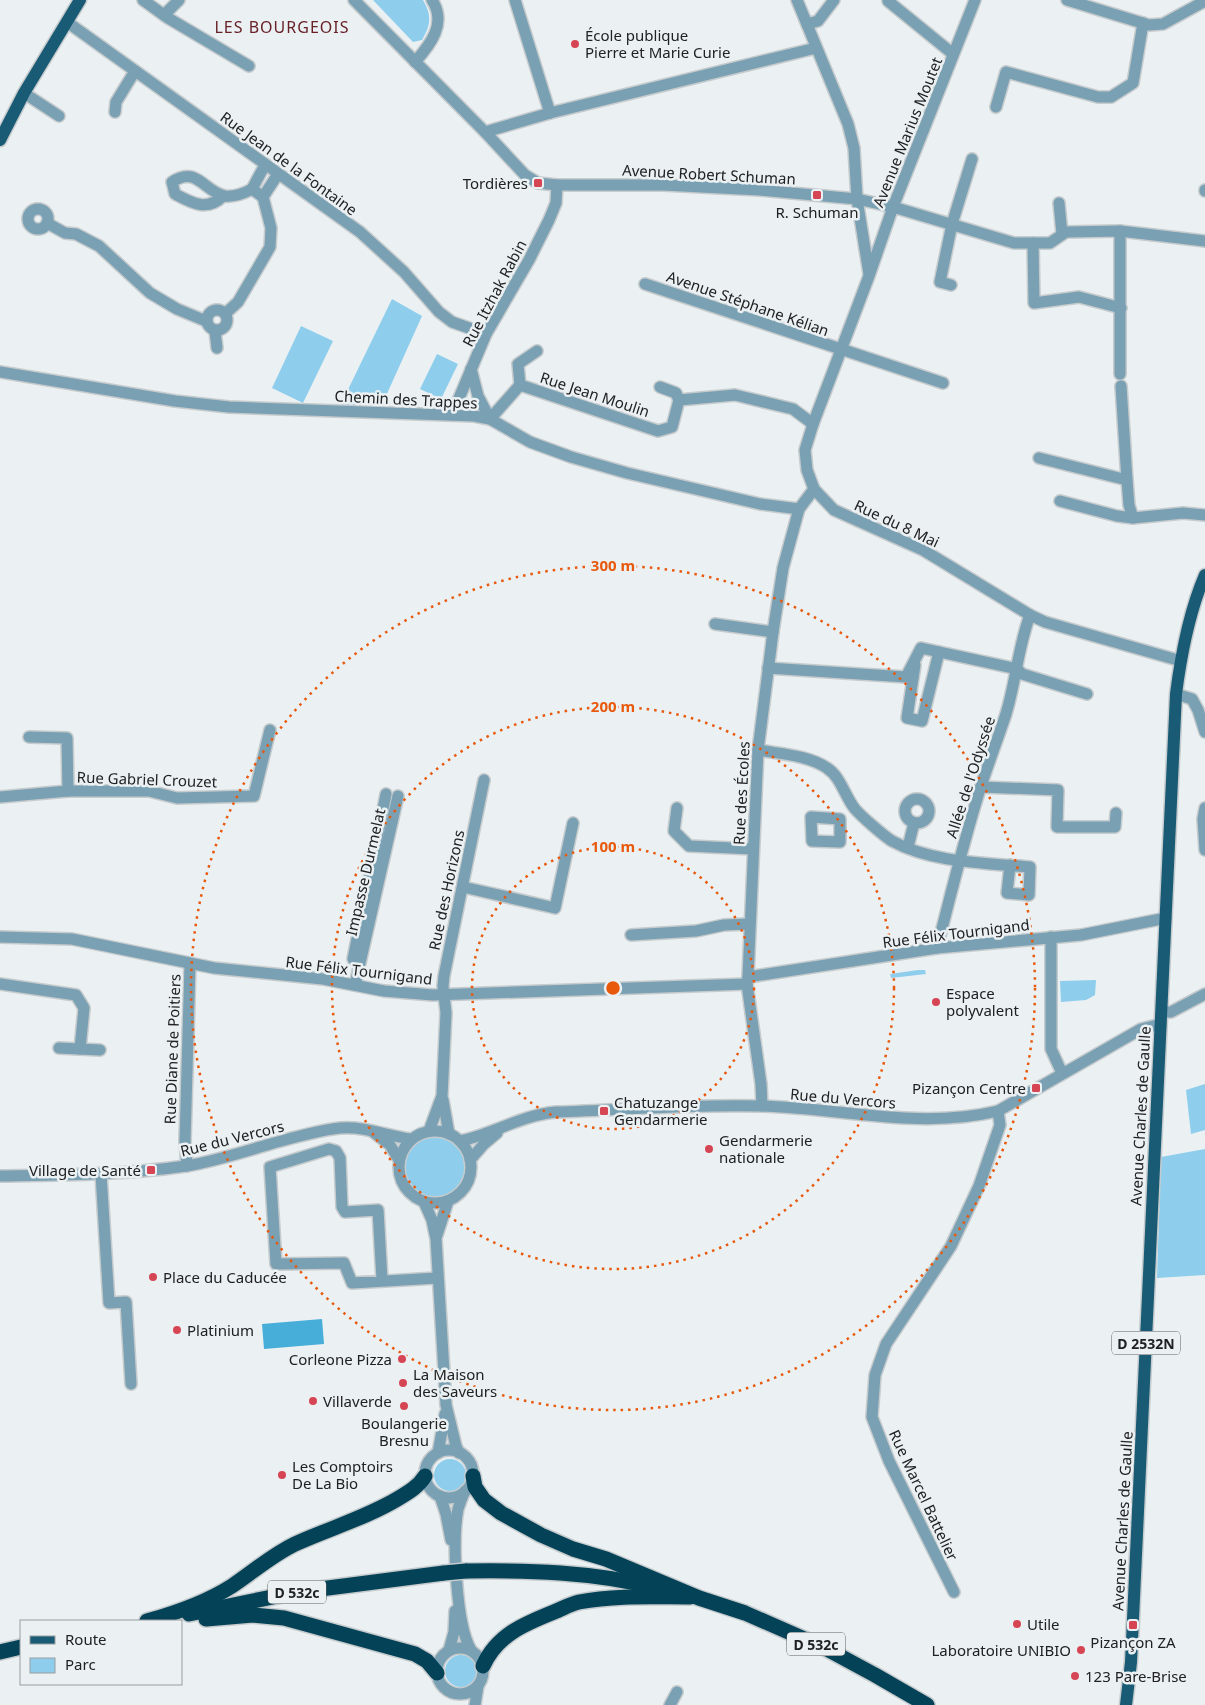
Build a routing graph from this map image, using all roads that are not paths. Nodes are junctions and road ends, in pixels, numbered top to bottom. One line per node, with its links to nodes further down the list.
1 (80, 0): 14 (main road)
2 (143, 0): 13 (street)
3 (179, 0): 13 (street)
4 (354, 0): 19 (street)
5 (432, 0): 19 (street)
6 (515, 0): 25 (street)
7 (797, 0): 16 (street)
8 (834, 0): 16 (street)
9 (975, 0): 18 (street, Avenue Marius Moutet)
10 (1067, 0): 15 (street)
11 (888, 1): 18 (street)
12 (1205, 1): 15 (street)
13 (164, 15): 20 (street)
14 (67, 22): 21 (street, Rue Jean de la Fontaine); 22 (main road)
15 (1143, 23): 23 (street)
16 (807, 24): 17 (street)
17 (816, 48): 25 (street); 36 (street)
18 (954, 54): 38 (street, Avenue Marius Moutet)
19 (415, 62): 27 (street)
20 (249, 66)
21 (134, 71): 24 (street); 30 (street, Rue Jean de la Fontaine)
22 (24, 93): 26 (street); 28 (main road)
23 (996, 106)
24 (115, 112)
25 (550, 113): 27 (street)
26 (59, 116)
27 (485, 132): 32 (street, Avenue Robert Schuman)
28 (0, 140)
29 (972, 159): 40 (street)
30 (265, 165): 31 (street, Rue Jean de la Fontaine); 33 (street)
31 (278, 174): 35 (street); 52 (street, Rue Jean de la Fontaine)
32 (557, 185): 36 (street, Avenue Robert Schuman); 52 (street, Rue Itzhak Rabin)
33 (252, 189): 34 (street); 35 (street)
34 (223, 196)
35 (263, 197): 49 (street)
36 (857, 199): 38 (street, Avenue Robert Schuman); 45 (street)
37 (1059, 203): 42 (street)
38 (892, 207): 40 (street, Avenue Robert Schuman); 45 (street, Avenue Marius Moutet)
39 (47, 223): 50 (street)
40 (952, 224): 44 (street, Avenue Robert Schuman); 47 (street)
41 (1120, 231): 42 (street, Avenue Robert Schuman); 43 (street, Avenue Robert Schuman); 48 (street)
42 (1062, 234): 44 (street, Avenue Robert Schuman)
43 (1205, 241)
44 (1034, 243): 48 (street)
45 (869, 276): 54 (street, Rue du 8 Mai)
46 (645, 284): 54 (street, Avenue Stéphane Kélian)
47 (951, 286)
48 (1121, 308): 58 (street)
49 (226, 313): 50 (street); 51 (street)
50 (206, 321): 51 (street)
51 (215, 331): 53 (street)
52 (486, 334): 56 (street, Rue Itzhak Rabin)
53 (217, 348)
54 (841, 350): 59 (street, Avenue Stéphane Kélian); 66 (street, Rue du 8 Mai)
55 (537, 351): 60 (street)
56 (471, 369): 64 (street, Rue Itzhak Rabin); 65 (street)
57 (0, 372): 64 (street, Chemin des Trappes)
58 (1120, 374)
59 (943, 383)
60 (520, 385): 63 (street, Rue Jean Moulin); 65 (street)
61 (1121, 386): 68 (street)
62 (660, 387): 63 (street)
63 (679, 400): 66 (street)
64 (452, 414): 65 (street, Chemin des Trappes)
65 (490, 419): 71 (street, Chemin des Trappes)
66 (813, 424): 69 (street, Rue du 8 Mai)
67 (1039, 458): 68 (street)
68 (1127, 480): 73 (street)
69 (814, 489): 71 (street, Rue des Écoles); 75 (street, Rue du 8 Mai)
70 (1060, 501): 73 (street)
71 (799, 509): 77 (street, Rue des Écoles)
72 (1205, 515): 73 (street)
73 (1133, 518)
74 (1205, 575): 80 (main road, Avenue Charles de Gaulle / D 2532N)
75 (1030, 615): 80 (street, Rue du 8 Mai); 82 (street, Allée de l'Odyssée)
76 (715, 624): 77 (street)
77 (773, 632): 81 (street, Rue des Écoles)
78 (938, 652): 79 (street); 79 (street); 82 (street)
79 (916, 657): 81 (street)
80 (1181, 661): 84 (main road, Avenue Charles de Gaulle / D 2532N)
81 (768, 668): 88 (street, Rue des Écoles)
82 (1017, 669): 83 (street); 90 (street, Allée de l'Odyssée)
83 (1087, 694)
84 (1176, 694): 86 (street); 108 (main road, Avenue Charles de Gaulle / D 2532N)
85 (270, 730): 91 (street, Rue Gabriel Crouzet)
86 (1205, 732)
87 (29, 737): 91 (street)
88 (758, 750): 96 (street); 103 (street, Rue des Écoles)
89 (484, 780): 107 (street, Rue des Horizons)
90 (981, 787): 98 (street); 105 (street, Allée de l'Odyssée)
91 (68, 791): 94 (street, Rue Gabriel Crouzet)
92 (386, 794): 117 (street)
93 (398, 796): 117 (street, Impasse Durmelat)
94 (0, 797)
95 (677, 808): 103 (street)
96 (854, 808): 99 (street); 102 (street)
97 (1205, 808): 104 (street)
98 (1116, 813)
99 (840, 819)
100 (573, 823): 107 (street)
101 (914, 823): 102 (street)
102 (908, 847): 105 (street)
103 (753, 849): 109 (street, Rue des Écoles)
104 (1205, 850)
105 (960, 860): 106 (street); 113 (street, Allée de l'Odyssée)
106 (1010, 865)
107 (463, 887): 119 (street, Rue des Horizons)
108 (1166, 918): 112 (street, Rue Félix Tournigand); 120 (main road, Avenue Charles de Gaulle / D 2532N)
109 (750, 924): 110 (street); 115 (street, Rue des Écoles)
110 (631, 935)
111 (0, 937): 114 (street, Rue Félix Tournigand)
112 (1051, 937): 113 (street, Rue Félix Tournigand); 124 (street)
113 (938, 948): 115 (street, Rue Félix Tournigand)
114 (190, 964): 117 (street, Rue Félix Tournigand); 138 (street, Rue Diane de Poitiers)
115 (748, 980): 119 (street, Rue Félix Tournigand); 126 (street, Rue des Écoles)
116 (0, 984): 122 (street)
117 (352, 984): 119 (street, Rue Félix Tournigand)
118 (1205, 994): 120 (street, Rue du Vercors)
119 (444, 995): 125 (street, Rue des Horizons)
120 (1161, 1018): 124 (street, Rue du Vercors); 163 (main road, Avenue Charles de Gaulle / D 2532N)
121 (59, 1048): 122 (street)
122 (80, 1049): 123 (street)
123 (100, 1050)
124 (1062, 1073): 127 (street, Rue du Vercors)
125 (442, 1096): 130 (street, Rue des Horizons); 131 (street, Rue des Horizons)
126 (762, 1106): 127 (street, Rue du Vercors); 128 (street, Rue du Vercors)
127 (998, 1111): 154 (street, Rue Marcel Battelier)
128 (502, 1128): 134 (street, Rue du Vercors); 137 (street, Rue du Vercors)
129 (370, 1130): 132 (street, Rue du Vercors); 133 (street, Rue du Vercors); 136 (street)
130 (429, 1131): 131 (street); 133 (street)
131 (449, 1134): 134 (street)
132 (294, 1137): 135 (street); 138 (street, Rue du Vercors)
133 (411, 1139): 136 (street)
134 (460, 1141): 137 (street)
135 (301, 1157): 145 (street); 145 (street)
136 (399, 1160): 142 (street)
137 (470, 1160): 141 (street)
138 (187, 1166): 139 (street, Rue du Vercors)
139 (101, 1174): 140 (street, Rue du Vercors); 146 (street)
140 (0, 1176)
141 (448, 1201): 142 (street); 143 (street)
142 (424, 1202): 143 (street)
143 (436, 1239): 144 (street)
144 (437, 1278): 145 (street); 147 (street)
145 (382, 1280)
146 (131, 1384)
147 (446, 1405): 148 (street); 149 (street)
148 (438, 1453): 149 (street); 150 (street)
149 (459, 1453): 151 (street)
150 (425, 1476): 153 (street); 156 (highway)
151 (473, 1476): 152 (street); 155 (highway)
152 (465, 1491): 153 (street); 161 (street)
153 (440, 1496): 160 (street)
154 (954, 1592)
155 (699, 1598): 157 (highway, D 532c, bridge); 164 (highway); 172 (highway, D 532c)
156 (150, 1620)
157 (157, 1620)
158 (182, 1620): 165 (highway)
159 (20, 1647): 162 (highway)
160 (449, 1650): 161 (street); 165 (street)
161 (472, 1650): 164 (street)
162 (0, 1652)
163 (1131, 1662): 173 (main road, Avenue Charles de Gaulle / D 2532N); 174 (main road, Avenue Charles de Gaulle / D 2532N)
164 (483, 1666): 166 (street)
165 (437, 1673): 168 (street)
166 (478, 1686): 168 (street); 170 (street)
167 (677, 1692): 171 (street)
168 (455, 1693): 169 (street)
169 (462, 1705)
170 (475, 1705)
171 (670, 1705)
172 (926, 1705)
173 (1126, 1705)
174 (1135, 1705)

